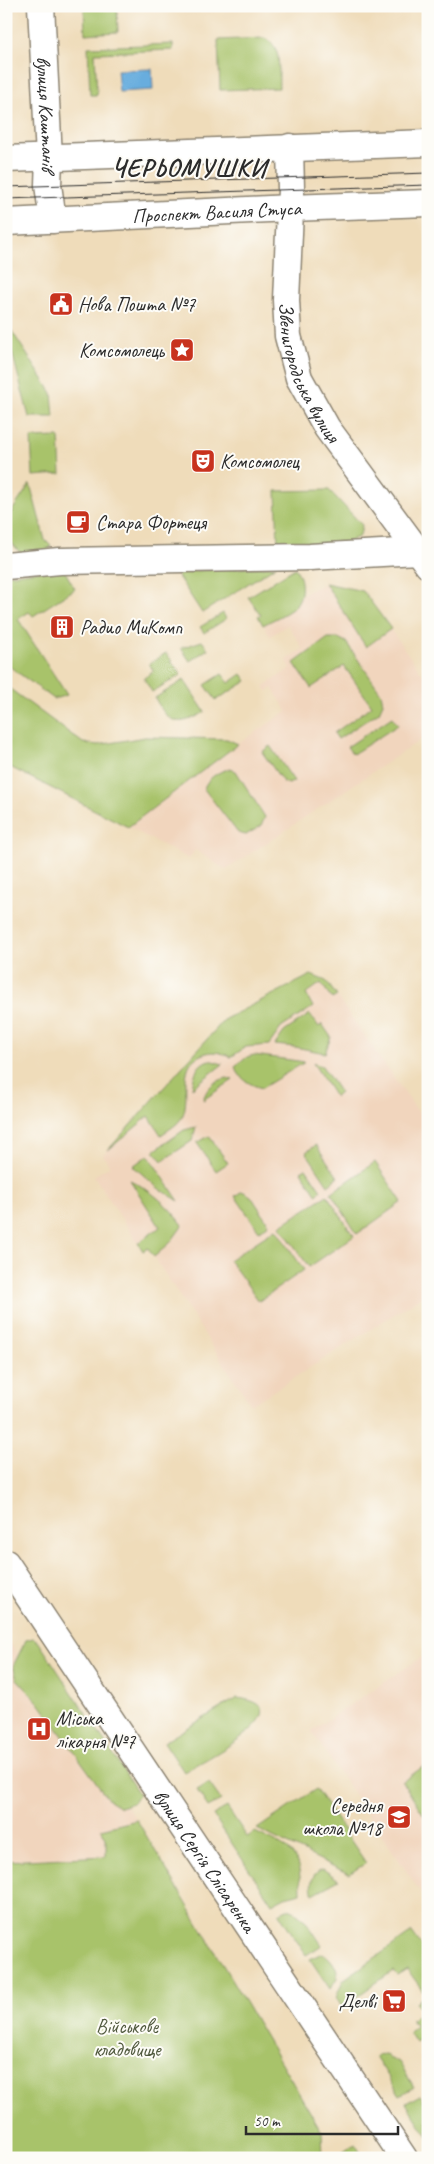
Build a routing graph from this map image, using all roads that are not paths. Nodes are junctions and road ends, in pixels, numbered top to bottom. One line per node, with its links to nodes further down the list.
1 (40, 6): 4 (street, вулиця Каштанів)
2 (428, 143): 3 (street)
3 (290, 148): 4 (street); 7 (street, Звенигородська вулиця)
4 (49, 157): 5 (street); 8 (street, вулиця Каштанів)
5 (6, 159)
6 (428, 203): 7 (street, Проспект Василя Стуса)
7 (290, 208): 8 (street, Проспект Василя Стуса); 10 (street, Звенигородська вулиця)
8 (53, 220): 9 (street, Проспект Василя Стуса)
9 (6, 222)
10 (423, 558): 11 (street)
11 (6, 566)
12 (6, 1564): 13 (street, вулиця Сергія Слісаренка)
13 (404, 2158)

